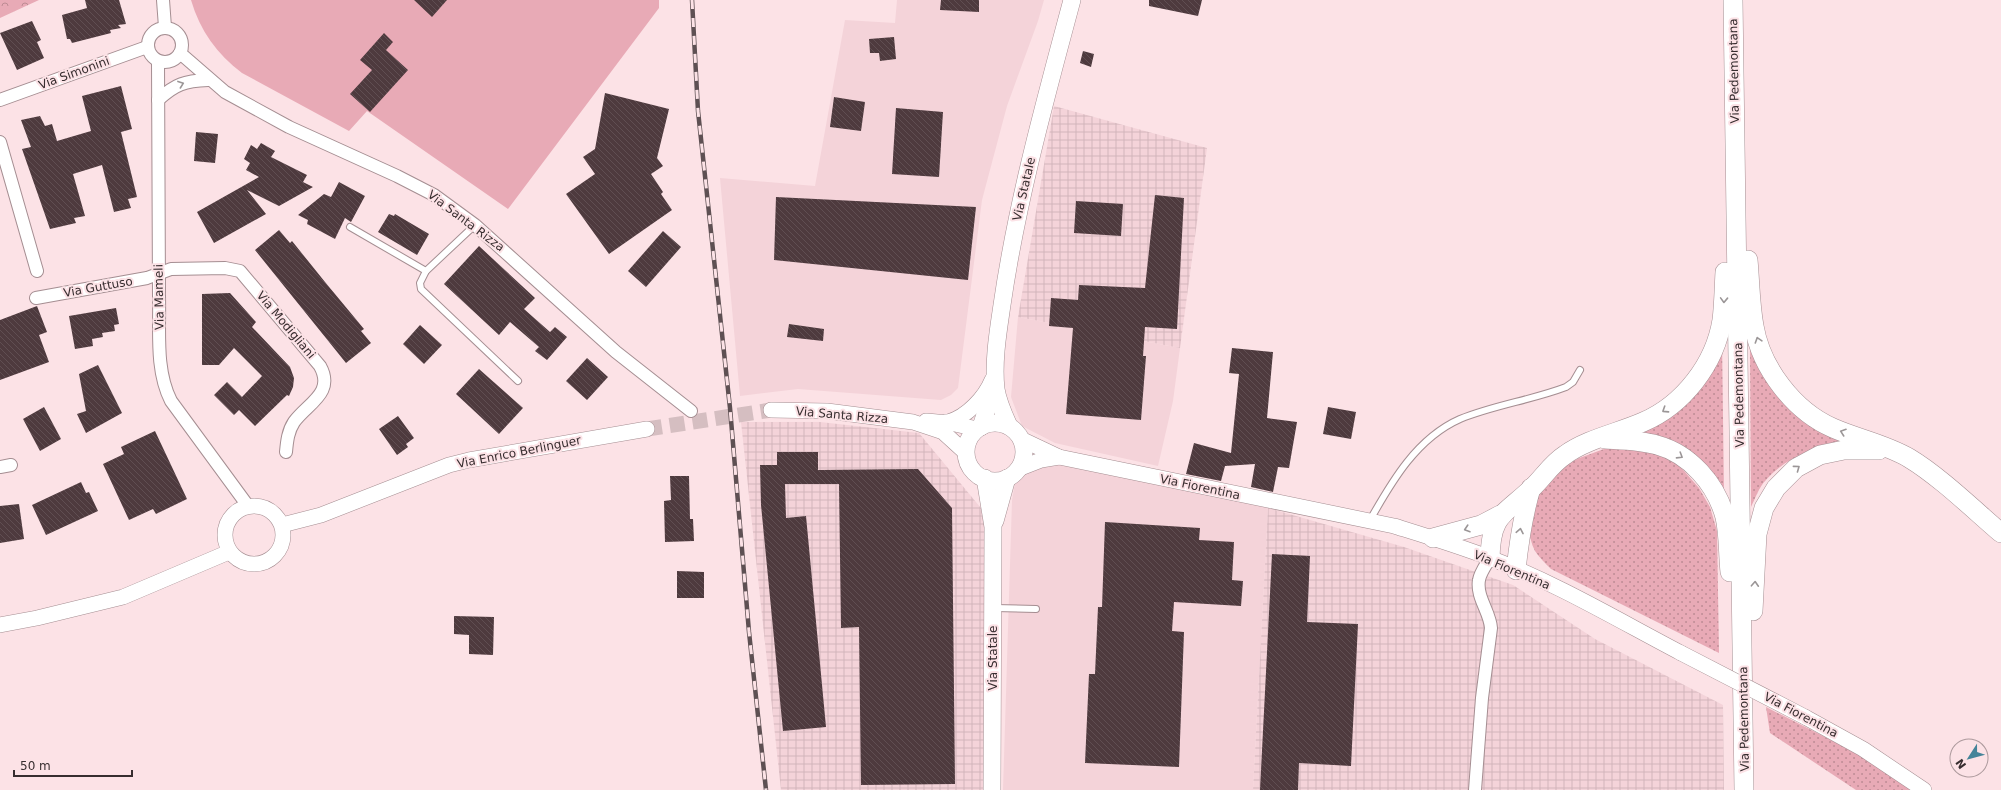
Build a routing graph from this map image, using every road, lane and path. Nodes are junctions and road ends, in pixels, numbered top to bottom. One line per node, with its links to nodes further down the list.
1 (163, 0): 4 (street)
2 (1072, 0): 20 (main road, Via Statale)
3 (1733, 0): 9 (main road, Via Pedemontana)
4 (166, 27): 5 (street); 6 (street)
5 (147, 47): 7 (street); 10 (street, Via Simonini)
6 (180, 53): 7 (street); 8 (street, Via Santa Rizza)
7 (158, 61): 11 (street, Via Mameli)
8 (208, 80): 11 (street, one-way to 8); 13 (street, Via Santa Rizza)
9 (1734, 93): 29 (main road, one-way to 29); 31 (main road, one-way to 9); 51 (main road, Via Pedemontana)
10 (0, 100)
11 (158, 100): 17 (street, Via Mameli)
12 (0, 142): 15 (street)
13 (474, 225): 16 (lane); 23 (street, Via Santa Rizza)
14 (350, 227): 16 (lane)
15 (37, 271)
16 (426, 271): 21 (lane)
17 (159, 274): 18 (street, Via Guttuso); 32 (street, Via Modigliani); 38 (street, Via Mameli)
18 (36, 298)
19 (1580, 370): 40 (lane)
20 (996, 375): 25 (street, Via Santa Rizza); 26 (main road, Via Statale); 27 (main road, Via Statale)
21 (518, 381)
22 (771, 410): 24 (street, Via Santa Rizza)
23 (691, 411)
24 (913, 422): 25 (street, Via Santa Rizza); 33 (street, Via Santa Rizza)
25 (946, 422): 27 (street, Via Santa Rizza)
26 (1009, 426): 27 (main road); 30 (main road, Via Statale)
27 (979, 428): 33 (main road, Via Statale)
28 (647, 429): 41 (street, Via Enrico Berlinguer)
29 (1602, 438): 37 (main road); 51 (main road, one-way to 51)
30 (1021, 439): 34 (street, Via Fiorentina); 35 (main road, Via Statale)
31 (1893, 451): 43 (main road); 51 (main road, one-way to 31)
32 (286, 452)
33 (966, 453): 36 (main road)
34 (1059, 457): 35 (street, Via Fiorentina); 40 (street, Via Fiorentina)
35 (1013, 473): 36 (main road); 42 (main road, Via Statale)
36 (985, 478): 42 (main road, Via Statale)
37 (1532, 488): 39 (main road); 47 (main road, one-way to 37)
38 (248, 506): 41 (street); 45 (street)
39 (1500, 515): 44 (main road, one-way to 44); 46 (main road)
40 (1369, 521): 44 (street, Via Fiorentina)
41 (282, 525): 45 (street)
42 (993, 527): 48 (main road, Via Statale)
43 (2001, 533)
44 (1433, 538): 46 (street, Via Fiorentina)
45 (229, 552): 50 (street)
46 (1490, 558): 47 (street, Via Fiorentina); 53 (street)
47 (1516, 570): 55 (street, Via Fiorentina, bridge)
48 (993, 608): 49 (lane); 52 (main road, Via Statale)
49 (1036, 610)
50 (0, 625)
51 (1744, 763): 54 (main road, Via Pedemontana)
52 (992, 790)
53 (1475, 790)
54 (1744, 790)
55 (1924, 790)

